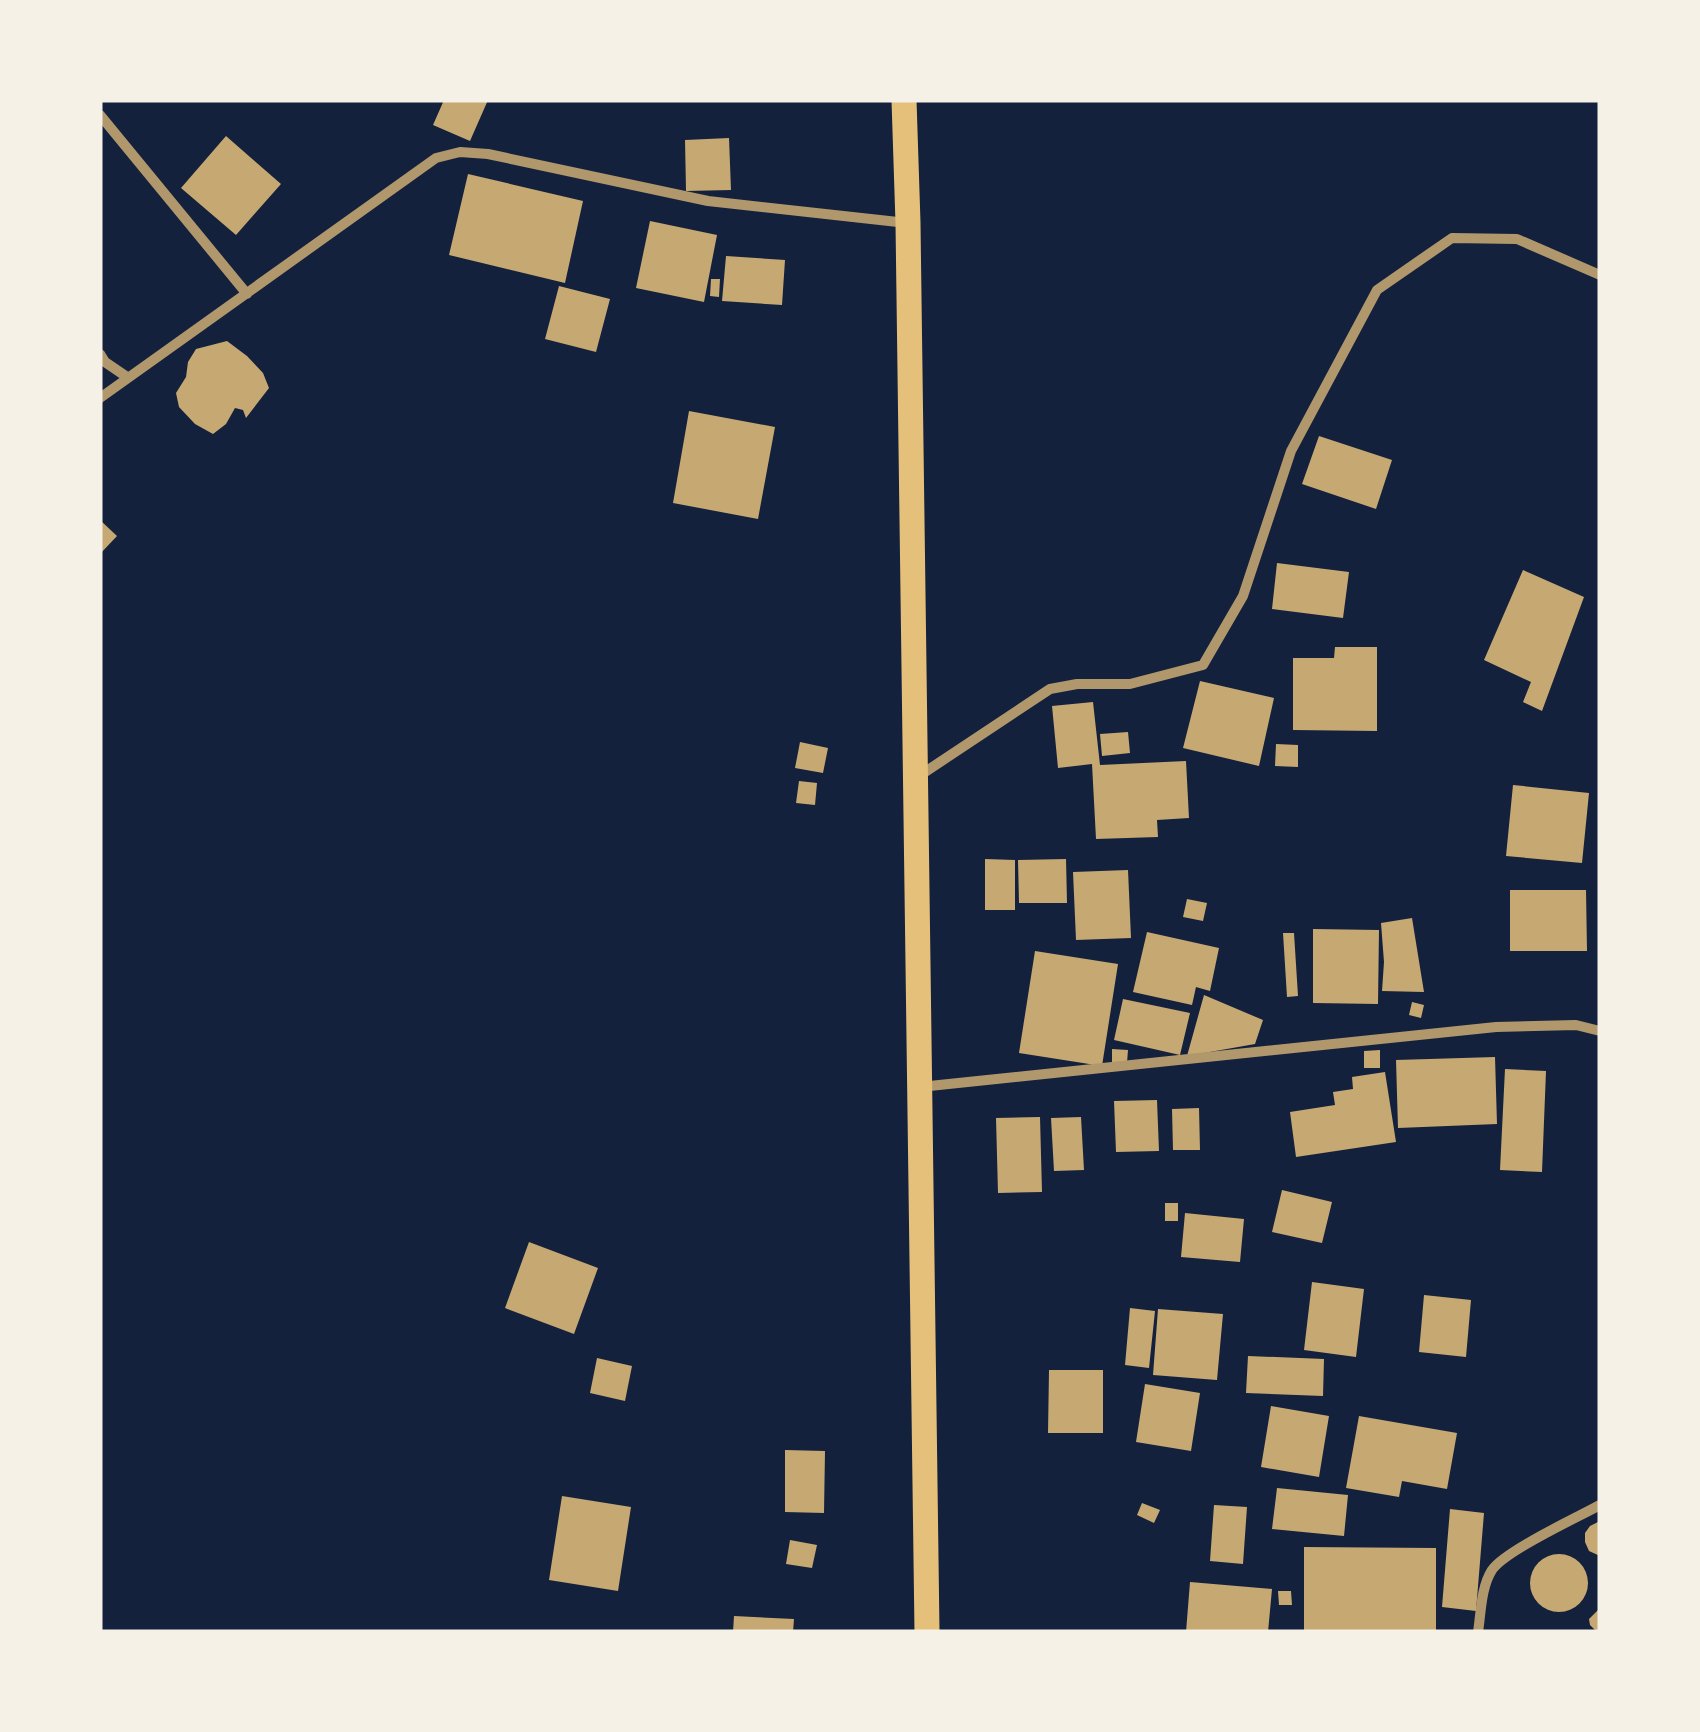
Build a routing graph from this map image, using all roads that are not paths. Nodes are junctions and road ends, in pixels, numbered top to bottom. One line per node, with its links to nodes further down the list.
1 (904, 100): 3 (main road)
2 (100, 115): 5 (street)
3 (908, 223): 5 (street); 9 (main road)
4 (1600, 275): 9 (street)
5 (247, 294): 7 (street)
6 (100, 354): 7 (street)
7 (127, 378): 8 (street)
8 (100, 398)
9 (915, 778): 11 (main road)
10 (1600, 1031): 11 (street)
11 (919, 1087): 13 (main road)
12 (1600, 1505): 14 (street)
13 (927, 1632)
14 (1478, 1632)

